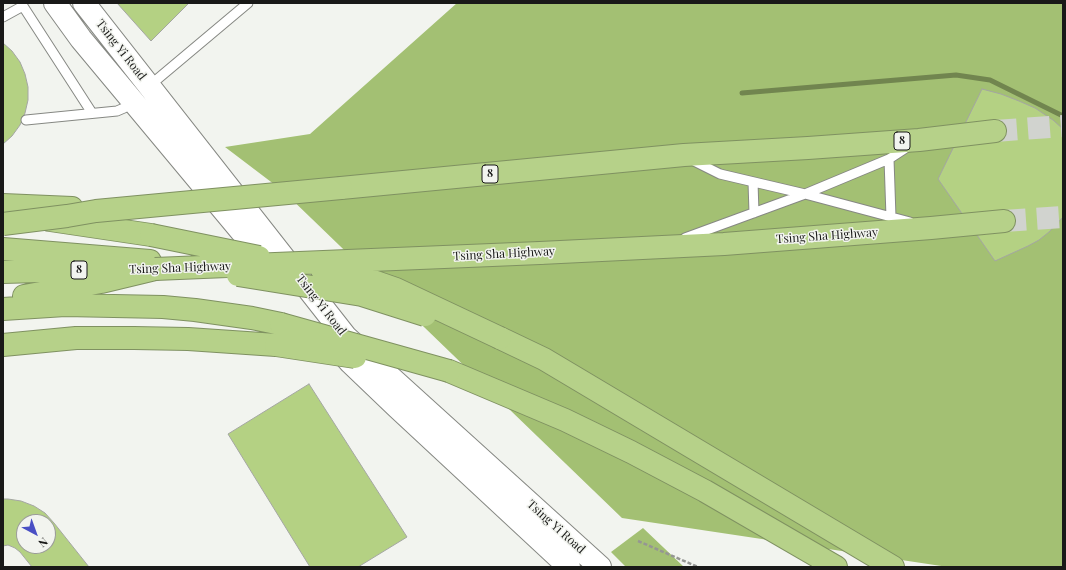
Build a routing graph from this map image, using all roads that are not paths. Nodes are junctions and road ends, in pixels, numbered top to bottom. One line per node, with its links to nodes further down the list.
1 (55, 3): 6 (main road, Tsing Yi Road)
2 (84, 3): 6 (main road, Tsing Yi Road)
3 (248, 3): 6 (lane)
4 (22, 4): 5 (lane); 7 (lane)
5 (3, 17)
6 (141, 93): 7 (lane); 32 (main road, Tsing Yi Road); 33 (main road, Tsing Yi Road)
7 (92, 113): 8 (lane)
8 (26, 120)
9 (995, 131): 10 (highway, 8)
10 (919, 140): 11 (highway, 8); 12 (lane)
11 (684, 155): 13 (lane); 16 (highway, 8, bridge)
12 (889, 159): 14 (lane); 19 (lane)
13 (754, 182): 14 (lane); 17 (lane)
14 (805, 194): 17 (lane); 19 (lane)
15 (3, 205): 16 (highway)
16 (96, 210): 21 (highway, 8, bridge)
17 (754, 213): 23 (lane)
18 (3, 214): 29 (highway, bridge)
19 (891, 217): 22 (lane)
20 (1004, 221): 22 (highway, Tsing Sha Highway / 8)
21 (3, 224)
22 (931, 228): 23 (highway, Tsing Sha Highway / 8)
23 (658, 247): 25 (highway, Tsing Sha Highway / 8, bridge)
24 (3, 249): 29 (highway, bridge)
25 (154, 270): 26 (highway, Tsing Sha Highway / 8); 27 (highway)
26 (3, 272)
27 (3, 300)
28 (3, 309): 31 (highway, bridge)
29 (500, 338): 35 (highway)
30 (3, 345): 31 (highway, bridge)
31 (449, 371): 34 (highway)
32 (569, 567)
33 (600, 567)
34 (836, 567)
35 (893, 567)

